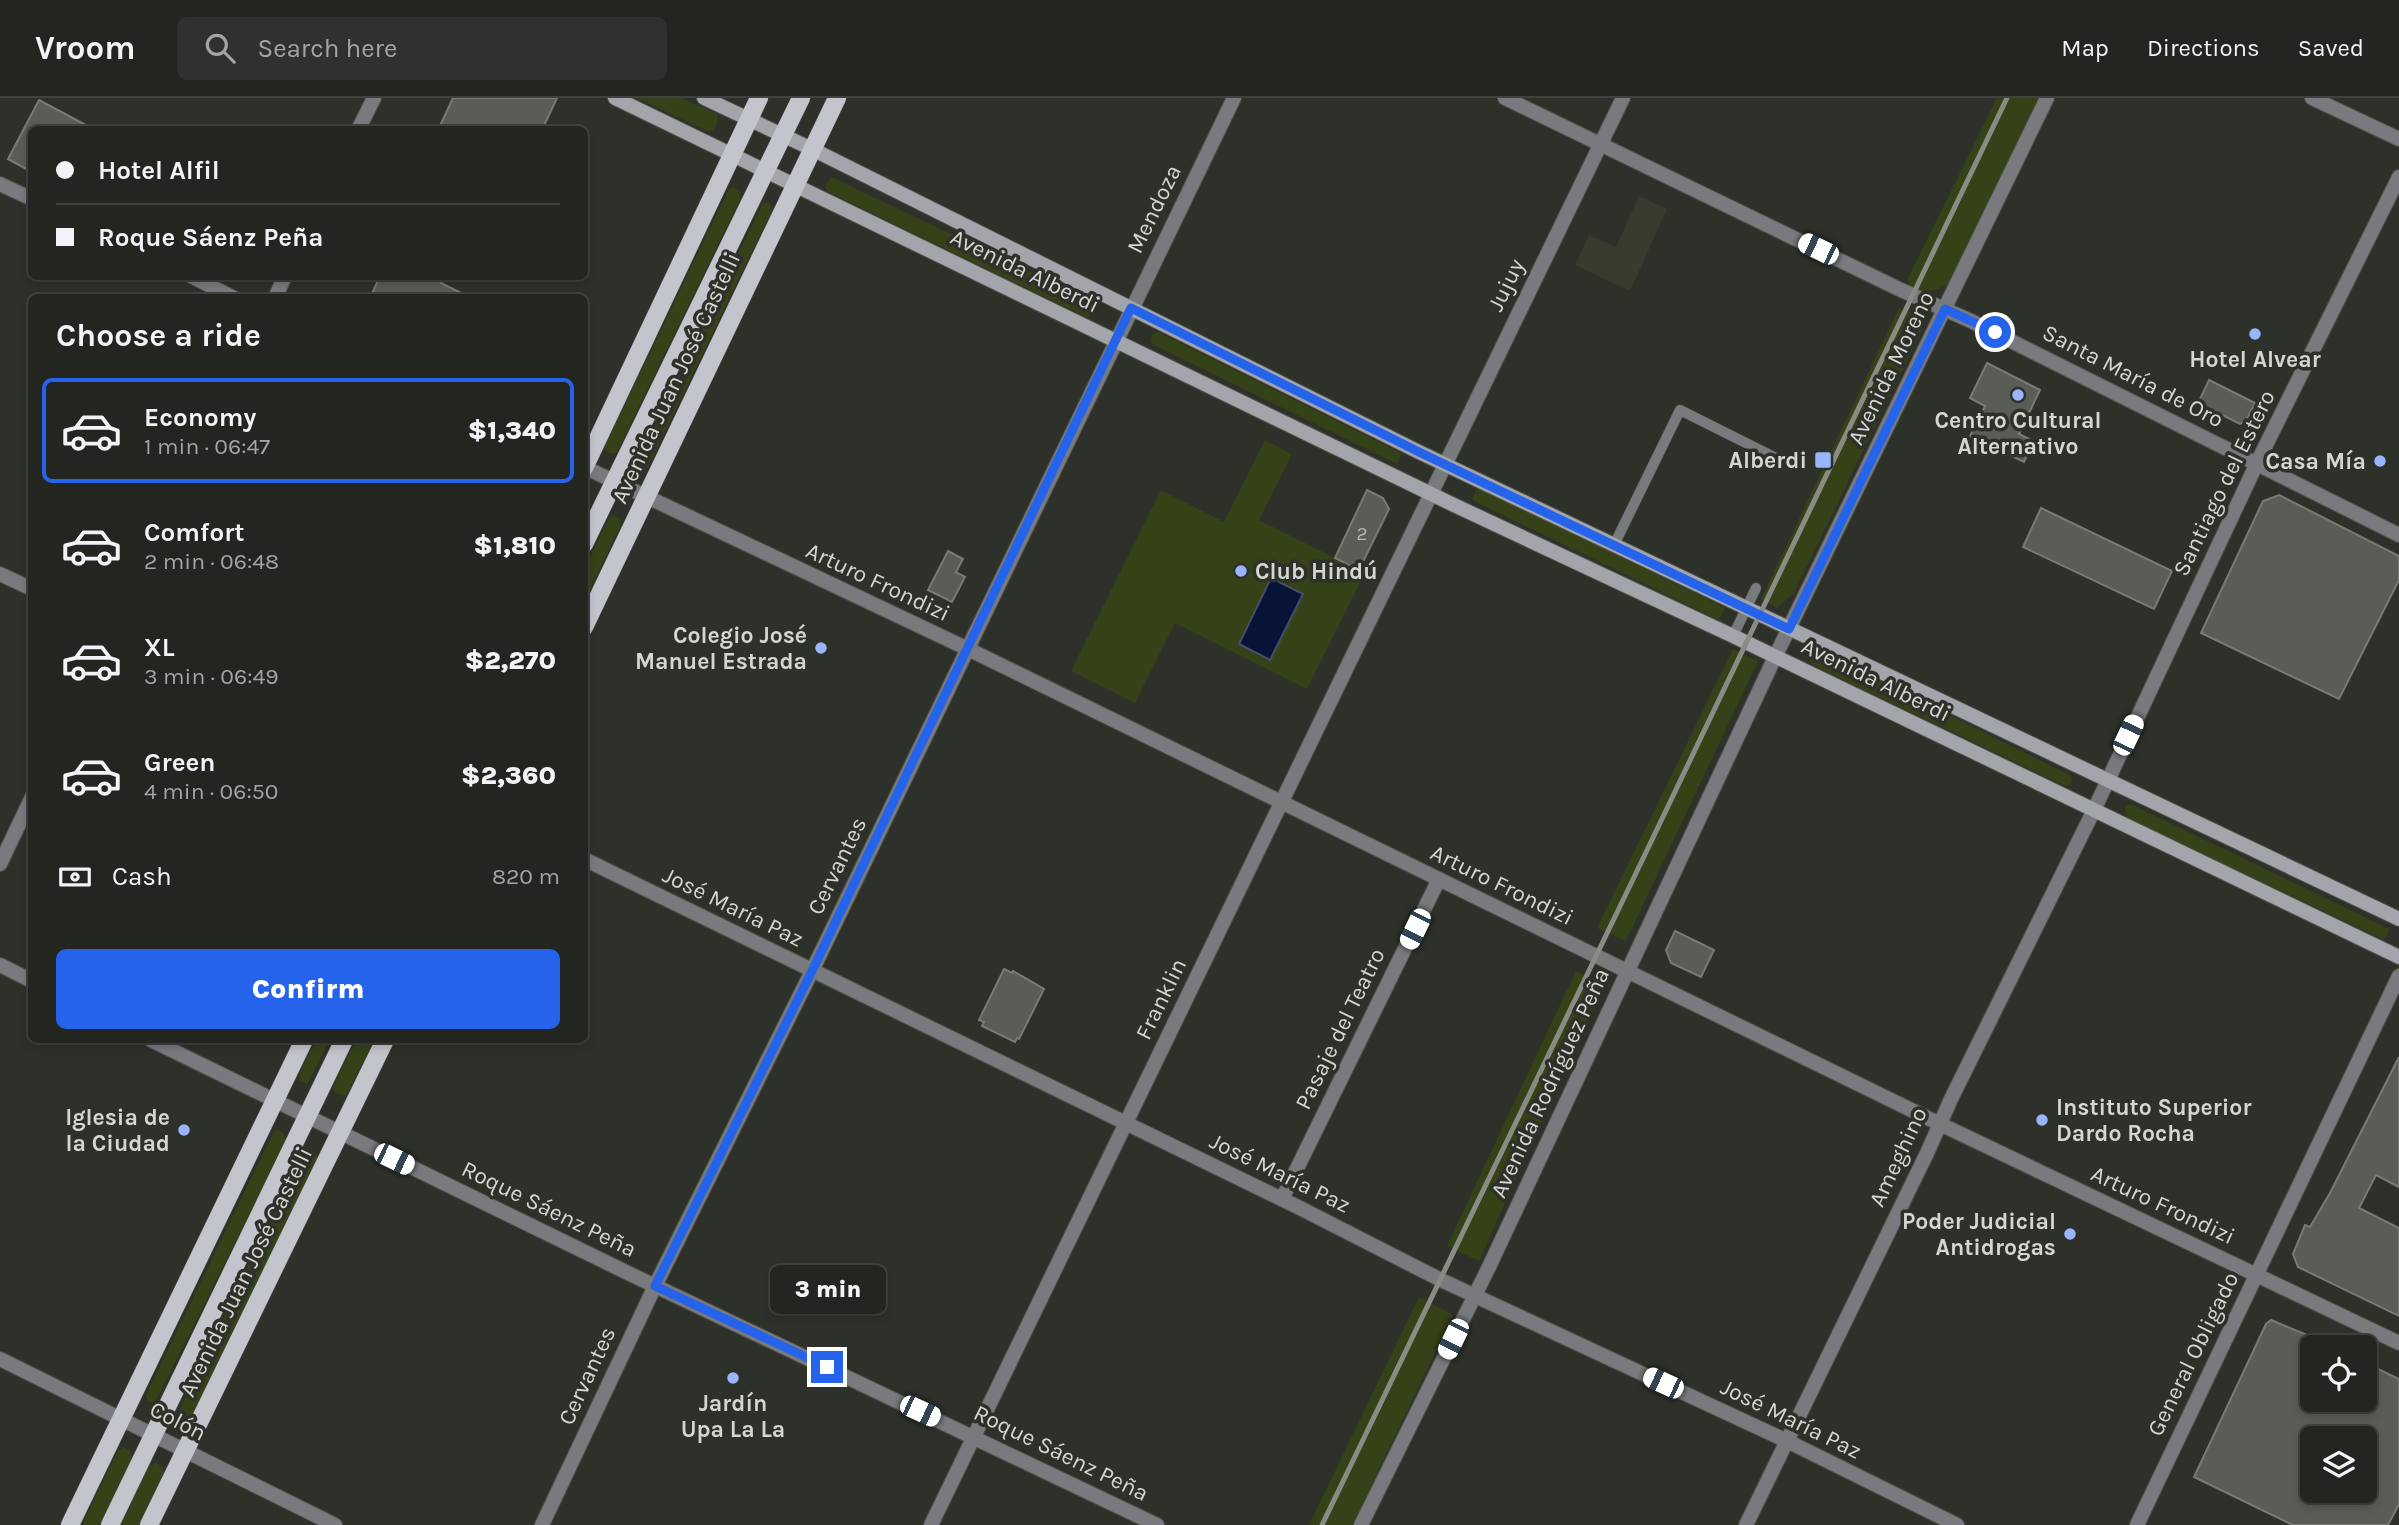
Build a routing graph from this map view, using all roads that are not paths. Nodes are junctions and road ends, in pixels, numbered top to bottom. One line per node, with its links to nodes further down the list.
1 (374, 98): 13 (street)
2 (615, 98): 18 (main road, Avenida Alberdi)
3 (704, 98): 12 (main road, Avenida Alberdi)
4 (759, 98): 12 (main road, Avenida Juan José Castelli)
5 (802, 98): 14 (main road, Avenida Juan José Castelli)
6 (837, 98): 17 (main road, Avenida Juan José Castelli)
7 (1234, 98): 26 (street, Mendoza)
8 (1505, 98): 16 (street, Santa María de Oro)
9 (1623, 98): 16 (street, Jujuy)
10 (2047, 98): 27 (street, Avenida Moreno)
11 (2312, 98): 15 (street)
12 (748, 119): 14 (main road, Avenida Alberdi); 18 (main road, Avenida Juan José Castelli)
13 (360, 126)
14 (783, 136): 17 (main road, Avenida Alberdi); 19 (main road, Avenida Juan José Castelli)
15 (2399, 139)
16 (1601, 144): 27 (street, Santa María de Oro); 32 (street, Jujuy)
17 (812, 149): 22 (main road, Avenida Juan José Castelli); 26 (main road, Avenida Alberdi)
18 (733, 154): 19 (main road, Avenida Alberdi); 29 (main road, Avenida Juan José Castelli)
19 (766, 170): 22 (main road, Avenida Alberdi); 34 (main road, Avenida Juan José Castelli)
20 (2399, 177): 31 (street, Santiago del Estero)
21 (0, 184): 23 (street)
22 (795, 185): 28 (main road, Avenida Alberdi); 36 (main road, Avenida Juan José Castelli)
23 (28, 197)
24 (199, 280): 25 (street)
25 (226, 294)
26 (1131, 308): 28 (street, Mendoza); 32 (main road, Avenida Alberdi)
27 (1945, 309): 31 (street, Santa María de Oro); 45 (street, Avenida Moreno)
28 (1116, 340): 35 (main road, Avenida Alberdi); 47 (street, Cervantes)
29 (588, 462)
30 (1786, 463): 39 (lane)
31 (2257, 463): 37 (street, Santa María de Oro); 49 (street, Santiago del Estero)
32 (1444, 464): 35 (street, Jujuy); 39 (main road, Avenida Alberdi)
33 (588, 469): 34 (street, Arturo Frondizi)
34 (615, 482): 36 (street, Arturo Frondizi); 38 (main road, Avenida Juan José Castelli)
35 (1430, 492): 46 (main road, Avenida Alberdi); 50 (street, Franklin)
36 (647, 498): 44 (main road, Avenida Juan José Castelli); 47 (street, Arturo Frondizi)
37 (2399, 535)
38 (588, 536)
39 (1614, 545): 43 (main road, Avenida Alberdi)
40 (0, 574): 41 (street)
41 (28, 587)
42 (1756, 588): 43 (lane)
43 (1748, 609): 45 (main road, Avenida Alberdi); 46 (lane)
44 (588, 619)
45 (1789, 629): 48 (street, Avenida Moreno); 49 (main road, Avenida Alberdi)
46 (1733, 636): 48 (main road, Avenida Alberdi)
47 (968, 649): 50 (street, Arturo Frondizi); 60 (street, Cervantes)
48 (1775, 657): 52 (main road, Avenida Alberdi); 59 (street, Avenida Rodríguez Peña)
49 (2108, 780): 52 (street, Santiago del Estero); 56 (main road, Avenida Alberdi)
50 (1282, 804): 55 (street, Arturo Frondizi); 69 (street, Franklin)
51 (28, 805): 54 (street)
52 (2094, 810): 57 (main road, Avenida Alberdi); 70 (street, Ameghino)
53 (588, 861): 60 (street, José María Paz)
54 (0, 864)
55 (1439, 879): 59 (street, Arturo Frondizi); 72 (street, Pasaje del Teatro)
56 (2399, 919)
57 (2399, 957)
58 (0, 965): 62 (street)
59 (1628, 970): 70 (street, Arturo Frondizi); 75 (street, Avenida Rodríguez Peña)
60 (812, 971): 69 (street, José María Paz); 74 (street, Cervantes)
61 (2399, 976): 73 (street, General Obligado)
62 (28, 979)
63 (157, 1043): 67 (street, Roque Sáenz Peña)
64 (303, 1043): 67 (main road, Avenida Juan José Castelli)
65 (343, 1043): 68 (main road, Avenida Juan José Castelli)
66 (384, 1043): 71 (main road, Avenida Juan José Castelli)
67 (275, 1100): 68 (street, Roque Sáenz Peña); 78 (main road, Avenida Juan José Castelli)
68 (307, 1115): 71 (street, Roque Sáenz Peña); 79 (main road, Avenida Juan José Castelli)
69 (1126, 1123): 72 (street, José María Paz); 80 (street, Franklin)
70 (1940, 1124): 73 (street, Arturo Frondizi); 81 (street, Ameghino)
71 (341, 1132): 74 (street, Roque Sáenz Peña); 82 (main road, Avenida Juan José Castelli)
72 (1282, 1199): 75 (street, José María Paz)
73 (2256, 1274): 76 (street, Arturo Frondizi); 93 (street, General Obligado)
74 (655, 1286): 80 (street, Roque Sáenz Peña); 87 (street, Cervantes)
75 (1475, 1295): 81 (street, José María Paz); 90 (street, Avenida Rodríguez Peña)
76 (2399, 1343)
77 (0, 1359): 78 (street, Colón)
78 (123, 1418): 79 (street, Colón); 83 (main road, Avenida Juan José Castelli)
79 (154, 1434): 82 (street, Colón); 84 (main road, Avenida Juan José Castelli)
80 (972, 1435): 88 (street, Franklin); 89 (street, Roque Sáenz Peña)
81 (1787, 1441): 91 (street, Ameghino); 92 (street, José María Paz)
82 (186, 1451): 85 (main road, Avenida Juan José Castelli); 86 (street, Colón)
83 (70, 1525)
84 (110, 1525)
85 (149, 1525)
86 (335, 1525)
87 (542, 1525)
88 (931, 1525)
89 (1157, 1525)
90 (1361, 1525)
91 (1746, 1525)
92 (1957, 1525)
93 (2137, 1525)

